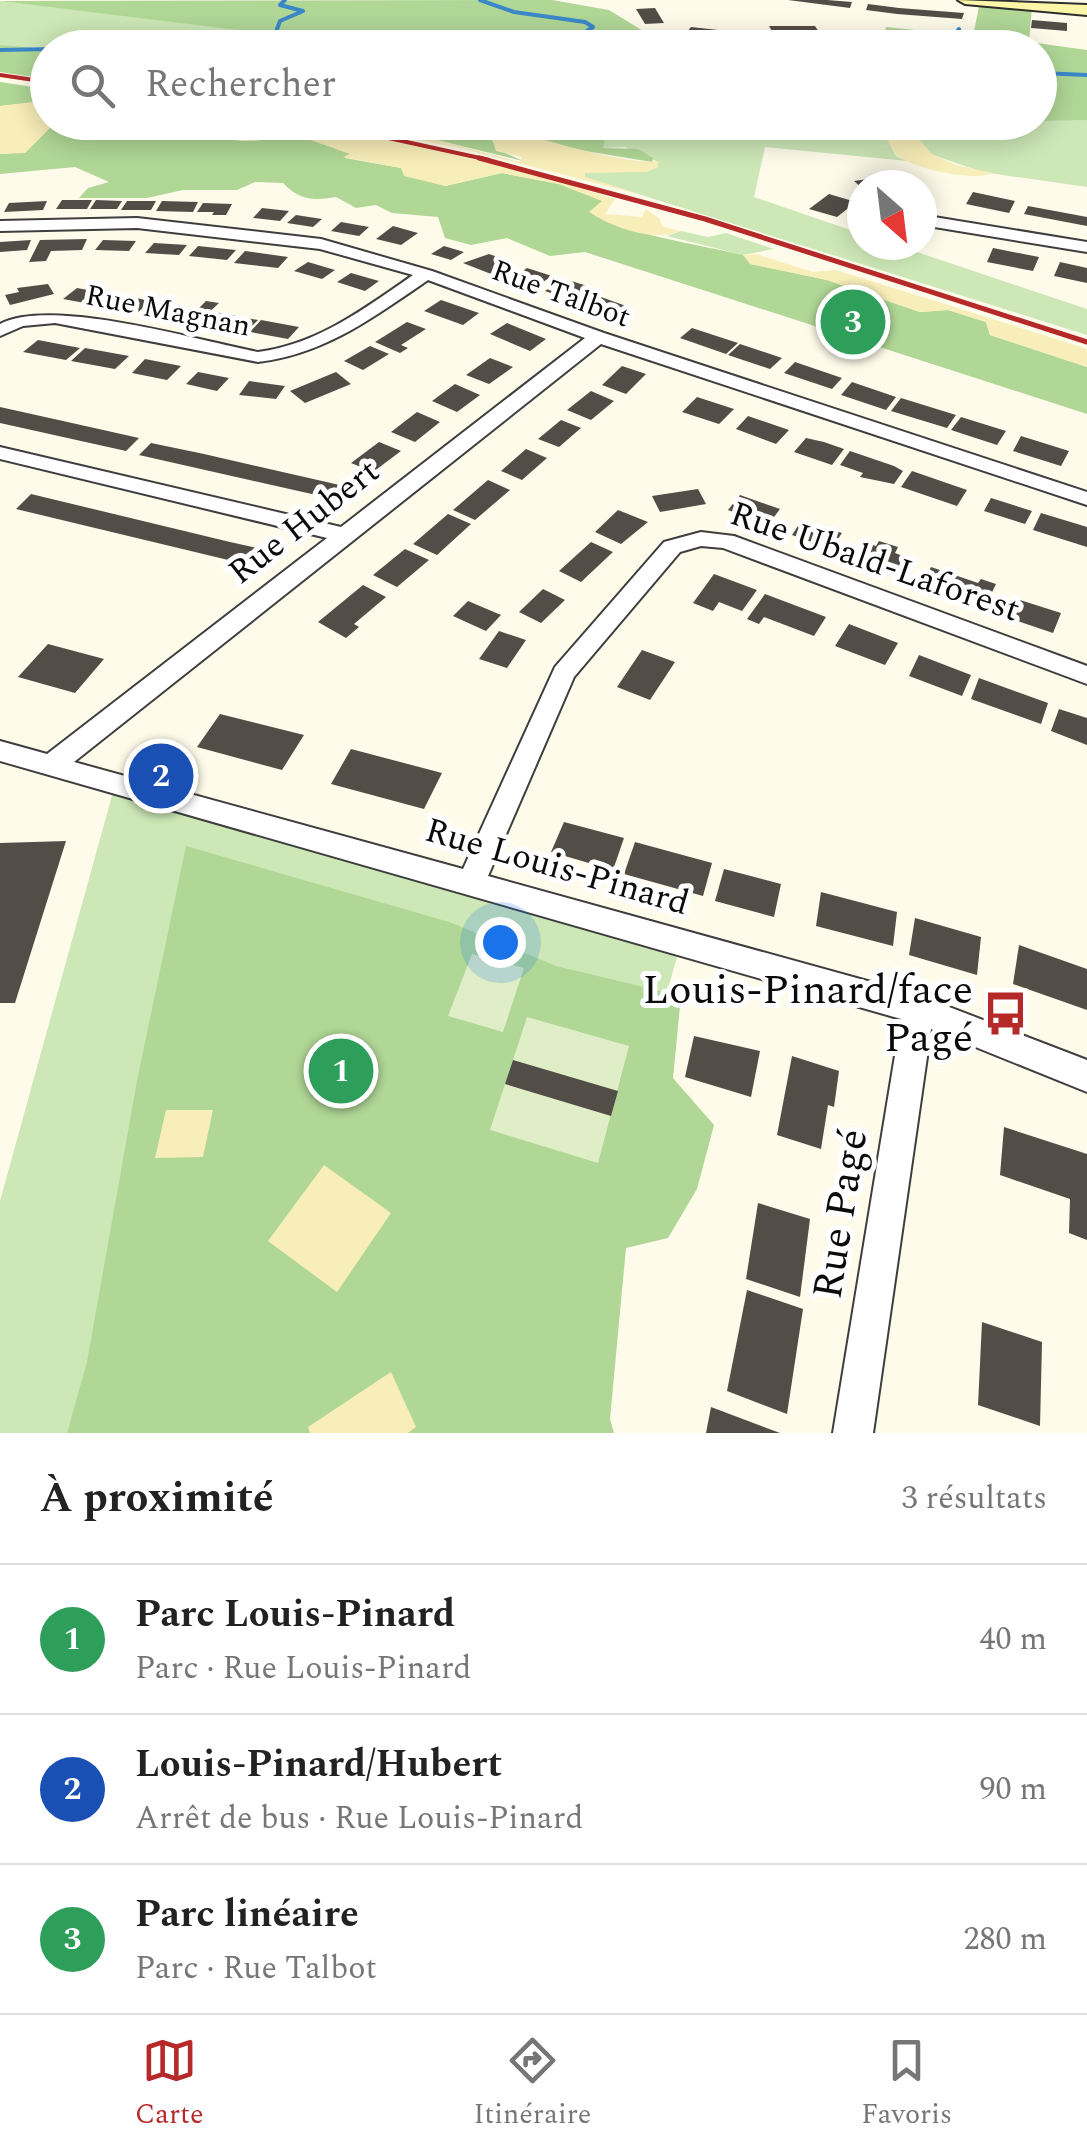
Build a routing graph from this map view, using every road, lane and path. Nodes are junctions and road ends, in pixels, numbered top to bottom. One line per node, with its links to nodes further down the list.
1 (965, 0): 2 (street)
2 (1087, 10)
3 (937, 222): 5 (street)
4 (0, 226): 6 (street, Rue Talbot)
5 (1087, 247)
6 (426, 274): 7 (street, Rue Magnan); 8 (street, Rue Talbot)
7 (0, 331)
8 (598, 337): 10 (street, Rue Talbot); 11 (street, Rue Hubert)
9 (0, 452): 11 (street)
10 (1087, 499)
11 (345, 535): 14 (street, Rue Hubert)
12 (1087, 675): 15 (street, Rue Ubald-Laforest)
13 (0, 751): 14 (street, Rue Louis-Pinard)
14 (54, 764): 15 (street, Rue Louis-Pinard)
15 (471, 882): 16 (street, Rue Louis-Pinard)
16 (918, 1009): 17 (street, Rue Louis-Pinard); 18 (street, Rue Pagé)
17 (1087, 1076)
18 (852, 1433)

